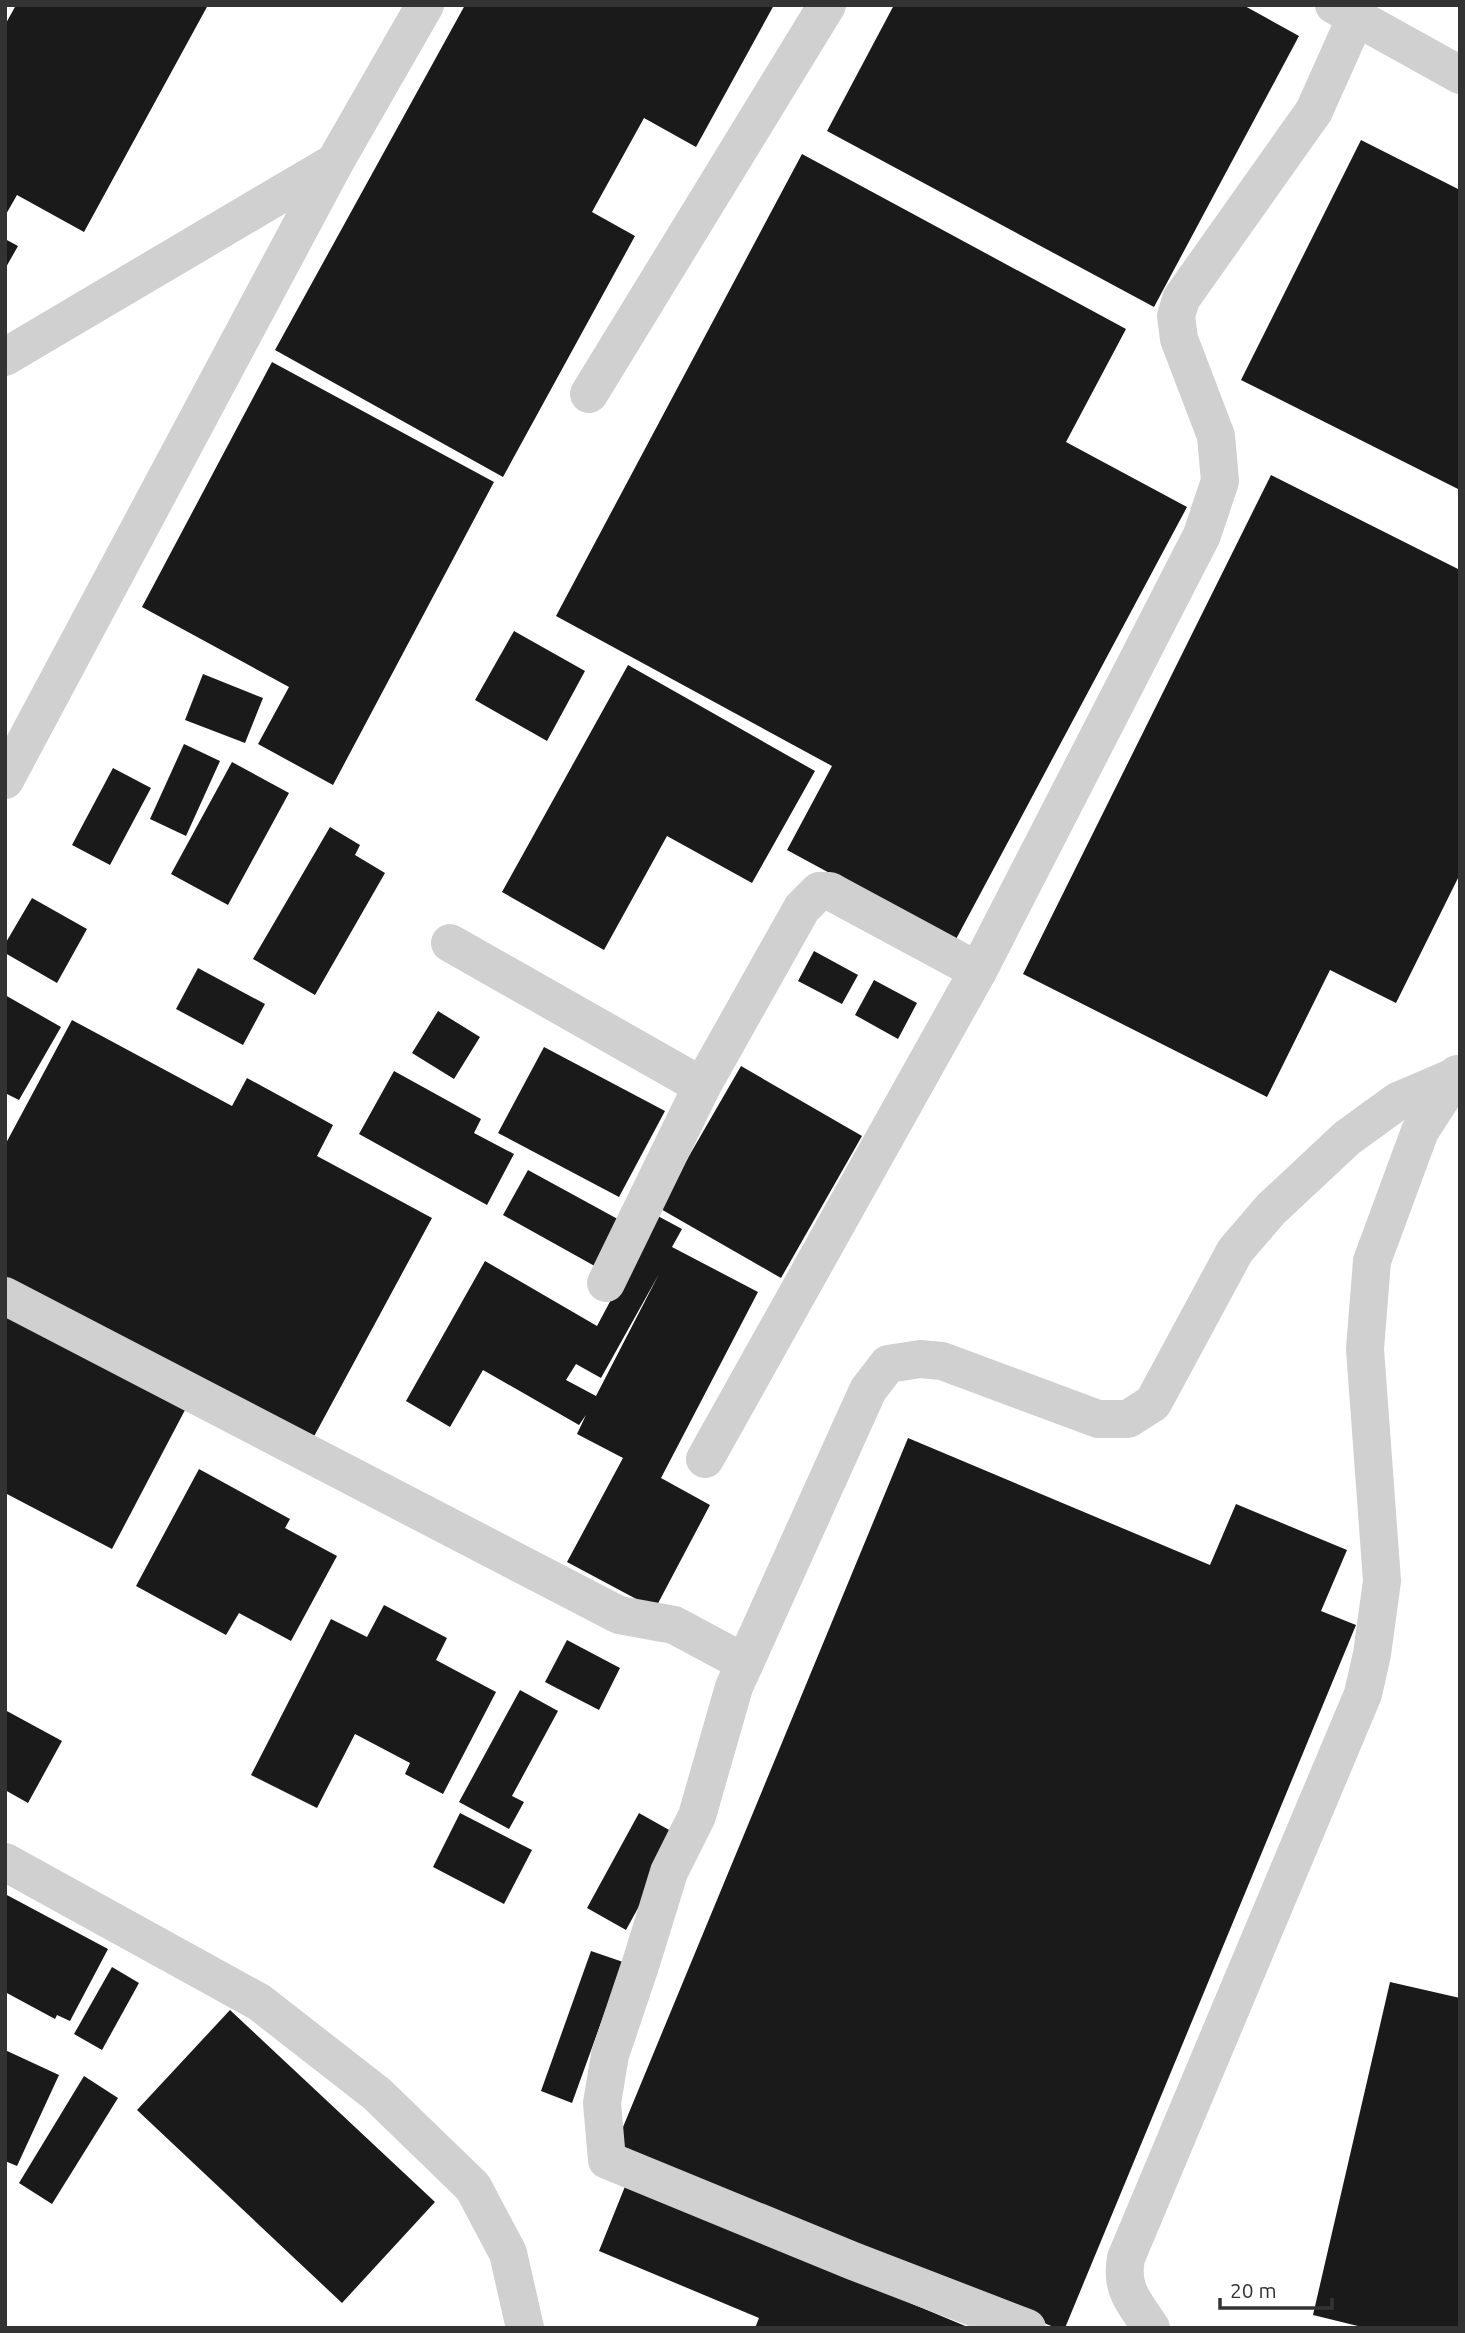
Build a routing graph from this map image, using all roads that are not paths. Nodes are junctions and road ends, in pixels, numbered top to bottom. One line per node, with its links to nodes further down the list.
1 (425, 5): 5 (lane)
2 (827, 5): 7 (lane)
3 (1345, 11): 4 (lane); 10 (lane)
4 (1460, 75)
5 (335, 162): 6 (lane); 8 (lane)
6 (5, 357)
7 (589, 394)
8 (5, 780)
9 (450, 943): 12 (lane)
10 (978, 971): 12 (lane); 15 (lane)
11 (1457, 1074): 16 (lane); 20 (lane)
12 (702, 1086): 13 (lane)
13 (607, 1283)
14 (5, 1296): 16 (lane)
15 (705, 1459)
16 (745, 1663): 19 (lane)
17 (5, 1862): 18 (lane)
18 (525, 2328)
19 (1027, 2328)
20 (1152, 2328)

